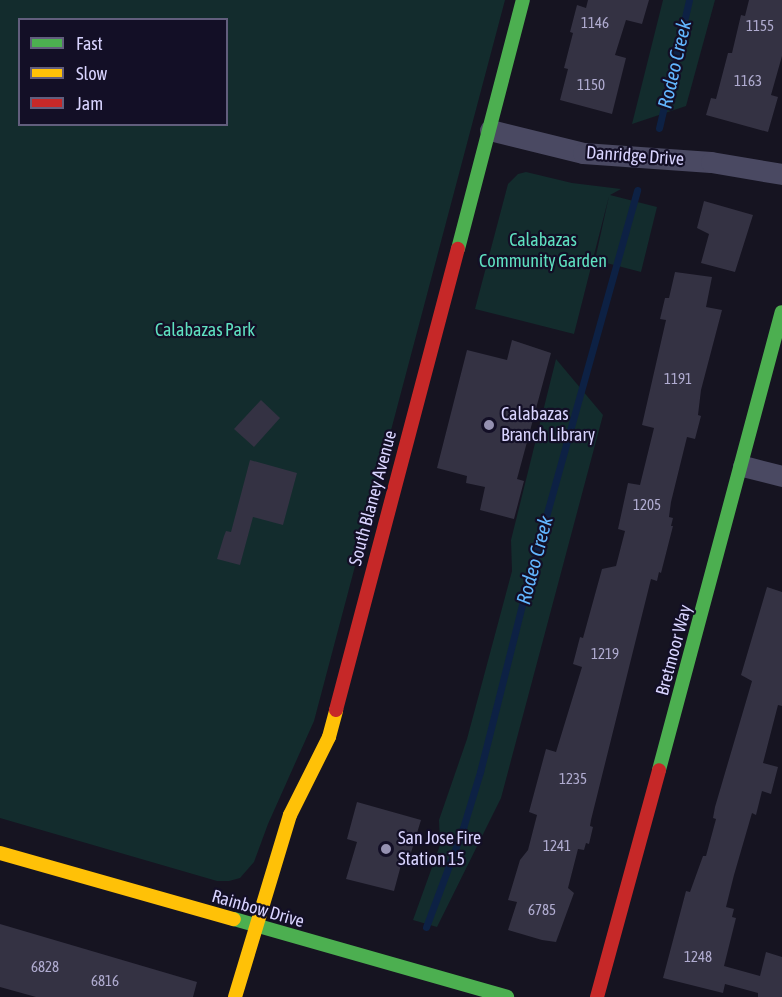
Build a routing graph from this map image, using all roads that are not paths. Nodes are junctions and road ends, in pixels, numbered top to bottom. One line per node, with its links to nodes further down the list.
1 (523, 0): 2 (street, South Blaney Avenue)
2 (490, 130): 3 (street, Danridge Drive); 8 (street, South Blaney Avenue)
3 (782, 174)
4 (782, 312): 5 (street, Bretmoor Way)
5 (743, 466): 6 (street); 11 (street, Bretmoor Way)
6 (782, 476)
7 (0, 853): 8 (street, Rainbow Drive)
8 (256, 927): 9 (street, South Blaney Avenue); 10 (street, Rainbow Drive)
9 (235, 997)
10 (507, 997)
11 (597, 997)

